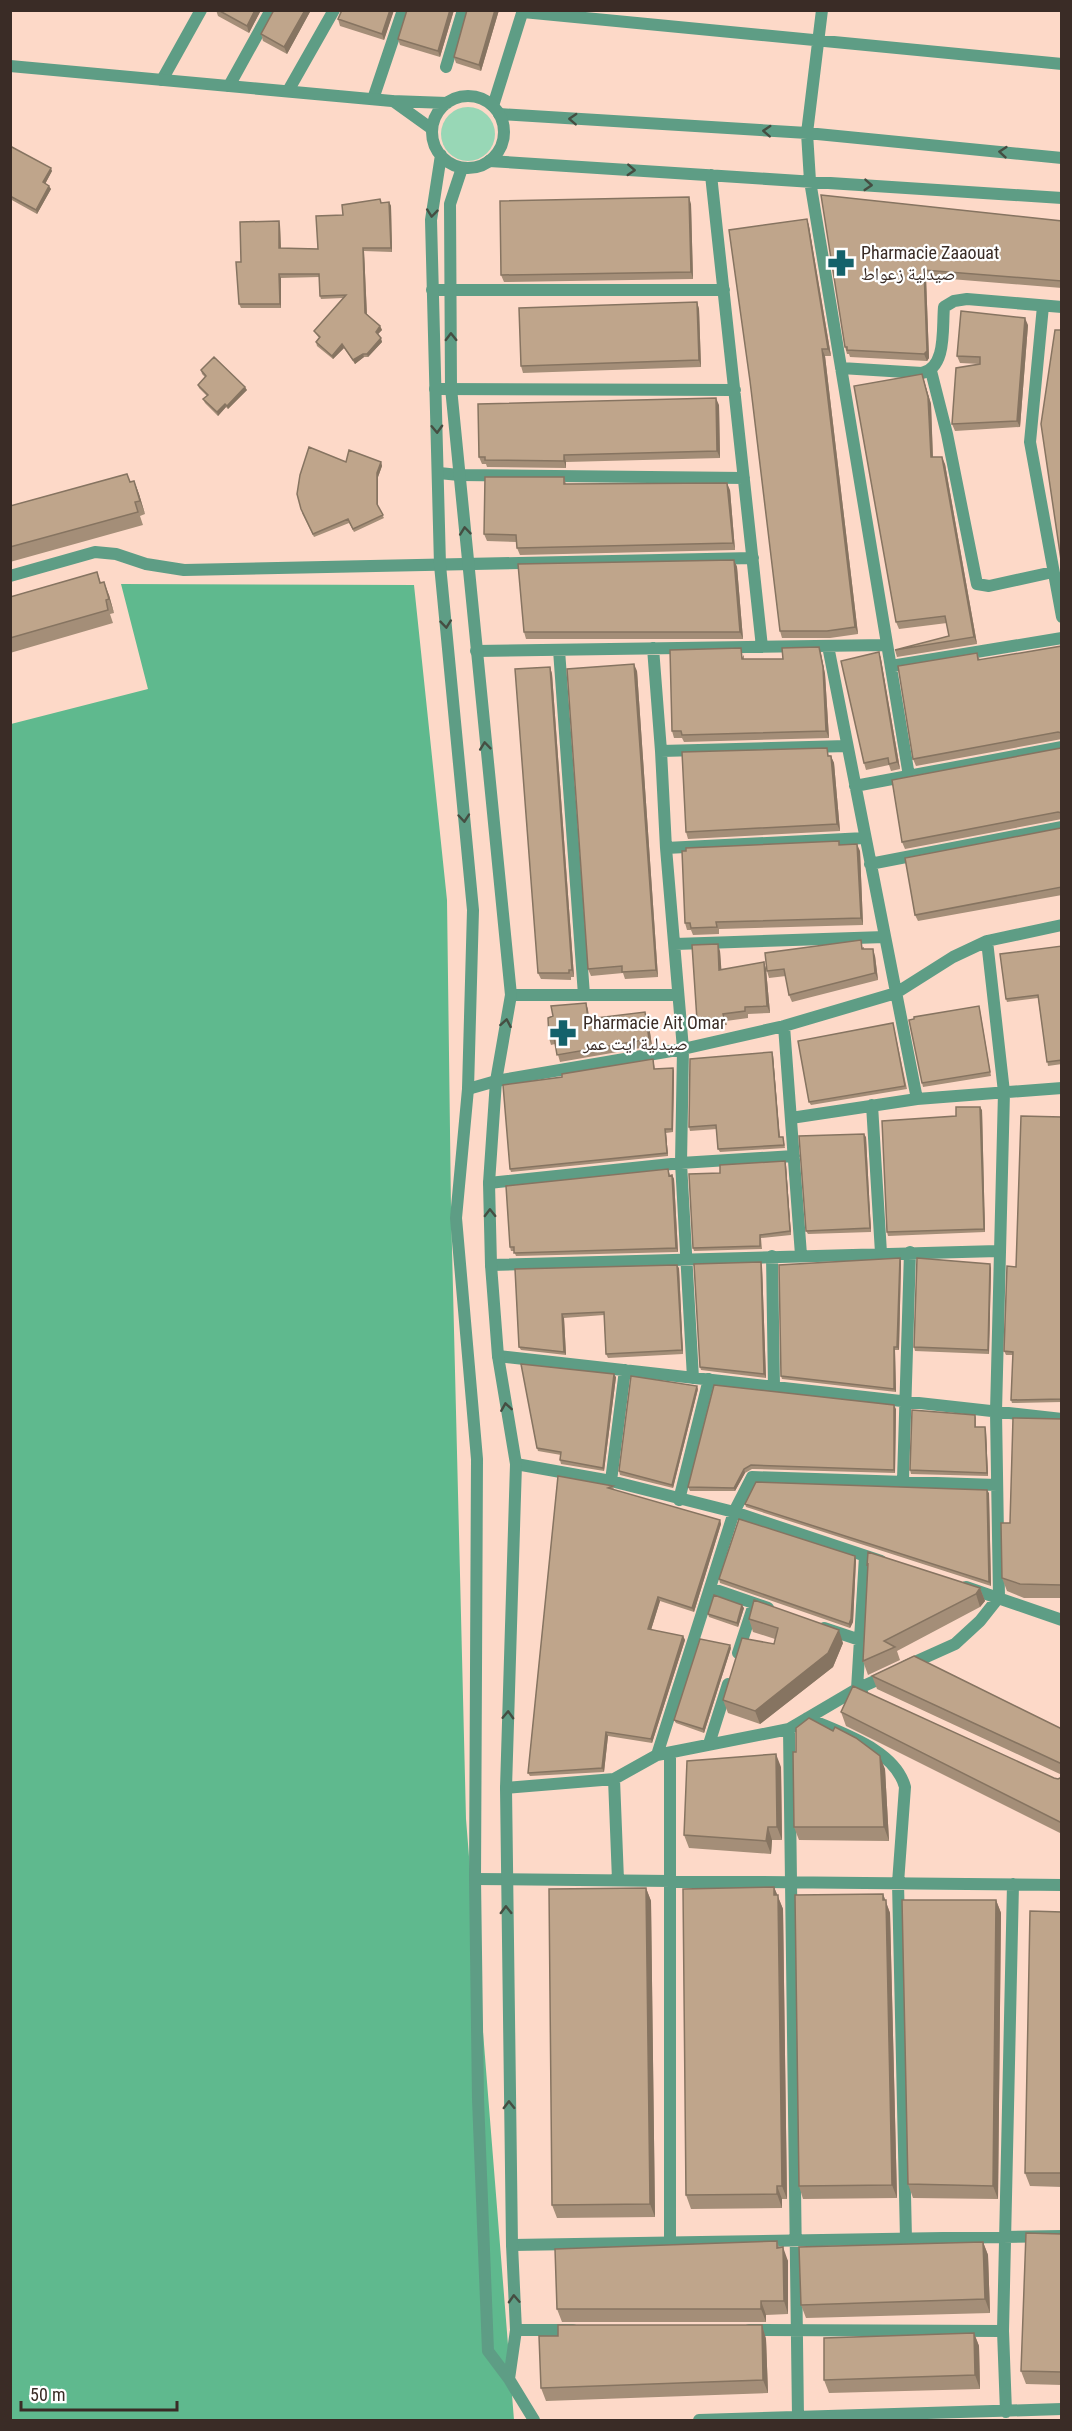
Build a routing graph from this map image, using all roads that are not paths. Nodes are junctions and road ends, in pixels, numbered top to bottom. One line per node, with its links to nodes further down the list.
1 (201, 10): 12 (street)
2 (271, 10): 13 (street)
3 (334, 10): 14 (street)
4 (403, 10): 15 (street)
5 (463, 10): 11 (street)
6 (822, 10): 8 (street)
7 (523, 11): 8 (street); 18 (street)
8 (818, 39): 9 (street); 20 (street)
9 (1062, 64)
10 (10, 66): 12 (street)
11 (446, 67)
12 (162, 80): 13 (street)
13 (229, 86): 14 (street)
14 (288, 91): 15 (street)
15 (373, 99): 16 (street)
16 (392, 101): 17 (street); 19 (street)
17 (447, 104): 18 (street); 19 (street)
18 (496, 110): 20 (street, one-way to 18); 23 (street)
19 (432, 129): 21 (street)
20 (807, 133): 22 (street, one-way to 20); 26 (street)
21 (441, 155): 24 (street); 28 (street, one-way to 28)
22 (1062, 158)
23 (489, 161): 24 (street); 25 (street, one-way to 25)
24 (462, 168): 30 (street)
25 (711, 175): 26 (street); 29 (street)
26 (810, 181): 27 (street, one-way to 27); 33 (street)
27 (1062, 198)
28 (432, 290): 30 (street); 36 (street)
29 (724, 290): 30 (street); 37 (street)
30 (450, 291): 35 (street, one-way to 30)
31 (1043, 306): 32 (street); 34 (street); 44 (street)
32 (1062, 307)
33 (841, 368): 34 (street); 48 (street)
34 (931, 371): 44 (street)
35 (451, 388): 36 (street); 37 (street); 39 (street)
36 (435, 389): 38 (street, one-way to 38)
37 (735, 390): 40 (street)
38 (439, 473): 39 (street); 43 (street)
39 (459, 475): 40 (street); 42 (street, one-way to 39)
40 (744, 478): 41 (street)
41 (753, 558): 42 (street); 50 (street)
42 (468, 565): 43 (street); 53 (street)
43 (440, 566): 45 (street); 76 (street, one-way to 76)
44 (1053, 572): 46 (street)
45 (10, 576)
46 (1062, 617)
47 (1062, 638): 54 (street)
48 (887, 645): 49 (street); 54 (street)
49 (828, 646): 50 (street); 55 (street)
50 (762, 647): 51 (street)
51 (652, 648): 52 (street); 57 (street)
52 (560, 650): 53 (street); 70 (street)
53 (476, 651): 69 (street, one-way to 53)
54 (891, 666): 58 (street)
55 (847, 746): 57 (street); 59 (street)
56 (1062, 747): 58 (street)
57 (661, 751): 62 (street)
58 (909, 776): 59 (street)
59 (855, 786): 61 (street)
60 (1062, 827): 63 (street)
61 (865, 838): 62 (street); 63 (street)
62 (666, 848): 67 (street)
63 (870, 864): 65 (street)
64 (1062, 925): 66 (street)
65 (885, 937): 67 (street); 68 (street)
66 (987, 941): 68 (street); 77 (street)
67 (675, 944): 71 (street)
68 (896, 993): 72 (street); 78 (street)
69 (511, 995): 70 (street); 74 (street, one-way to 69)
70 (584, 995): 71 (street)
71 (678, 995): 73 (street)
72 (784, 1026): 73 (street); 80 (street)
73 (683, 1049): 74 (street); 82 (street)
74 (496, 1081): 76 (street); 83 (street)
75 (1062, 1088): 77 (street)
76 (468, 1089): 123 (street)
77 (1004, 1092): 78 (street); 84 (street)
78 (917, 1099): 79 (street)
79 (872, 1105): 80 (street); 85 (street)
80 (791, 1118): 81 (street)
81 (794, 1156): 82 (street); 87 (street)
82 (681, 1163): 83 (street); 89 (street)
83 (489, 1183): 90 (street, one-way to 83)
84 (998, 1251): 86 (street); 97 (street)
85 (881, 1252): 86 (street); 87 (street)
86 (910, 1252): 96 (street)
87 (801, 1255): 88 (street)
88 (772, 1256): 89 (street); 95 (street)
89 (685, 1259): 90 (street); 93 (street)
90 (491, 1265): 91 (street)
91 (498, 1356): 92 (street); 99 (street, one-way to 91)
92 (626, 1370): 93 (street); 101 (street)
93 (693, 1378): 94 (street)
94 (709, 1379): 95 (street); 103 (street)
95 (774, 1387): 96 (street)
96 (907, 1402): 97 (street); 100 (street)
97 (996, 1412): 98 (street); 102 (street)
98 (1062, 1419)
99 (516, 1464): 101 (street); 122 (street, one-way to 99)
100 (903, 1480): 102 (street); 104 (street)
101 (610, 1481): 103 (street)
102 (997, 1485): 109 (street)
103 (679, 1500): 104 (street)
104 (734, 1512): 105 (street); 108 (street)
105 (865, 1556): 106 (street); 114 (street)
106 (898, 1566)
107 (954, 1583): 109 (street)
108 (710, 1588): 110 (street); 120 (street)
109 (999, 1597): 112 (street); 115 (street)
110 (754, 1603): 111 (street); 119 (street)
111 (775, 1611)
112 (1062, 1620)
113 (807, 1622): 114 (street)
114 (860, 1640): 115 (street)
115 (857, 1689): 116 (street); 117 (street)
116 (879, 1699)
117 (807, 1718): 118 (street); 128 (street)
118 (789, 1729): 119 (street); 127 (street)
119 (709, 1744): 120 (street)
120 (663, 1754): 121 (street); 126 (street)
121 (614, 1779): 122 (street); 125 (street)
122 (506, 1788): 124 (street)
123 (475, 1879): 124 (street); 142 (street)
124 (506, 1879): 125 (street); 136 (street, one-way to 124)
125 (618, 1880): 126 (street)
126 (670, 1881): 127 (street); 135 (street)
127 (791, 1882): 128 (street); 134 (street)
128 (898, 1883): 129 (street); 133 (street)
129 (1013, 1884): 130 (street); 132 (street)
130 (1062, 1885)
131 (1062, 2236): 132 (street)
132 (1005, 2237): 133 (street); 141 (street)
133 (906, 2239): 134 (street)
134 (795, 2240): 135 (street); 140 (street)
135 (670, 2242): 136 (street)
136 (512, 2245): 137 (street, one-way to 136)
137 (516, 2330): 138 (street); 142 (street)
138 (586, 2330)
139 (738, 2330): 140 (street)
140 (797, 2330): 141 (street); 145 (street)
141 (1003, 2331): 144 (street)
142 (509, 2379): 146 (street)
143 (1062, 2409): 144 (street)
144 (1006, 2412): 145 (street)
145 (798, 2417): 147 (street)
146 (534, 2421)
147 (699, 2421)

